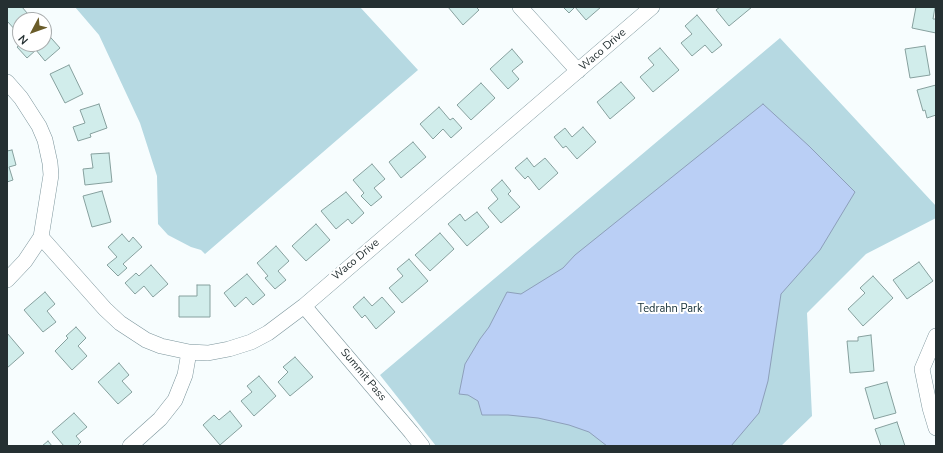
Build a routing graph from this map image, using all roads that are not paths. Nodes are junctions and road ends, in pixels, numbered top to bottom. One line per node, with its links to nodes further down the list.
1 (520, 7): 3 (street)
2 (652, 7): 3 (street, Waco Drive)
3 (578, 71): 7 (street, Waco Drive)
4 (7, 82): 5 (street)
5 (41, 237): 6 (street); 9 (street, Waco Drive)
6 (7, 280)
7 (304, 306): 9 (street, Waco Drive); 12 (street, Summit Pass)
8 (936, 336): 10 (street)
9 (189, 352): 11 (street)
10 (936, 428)
11 (130, 446)
12 (422, 446)

